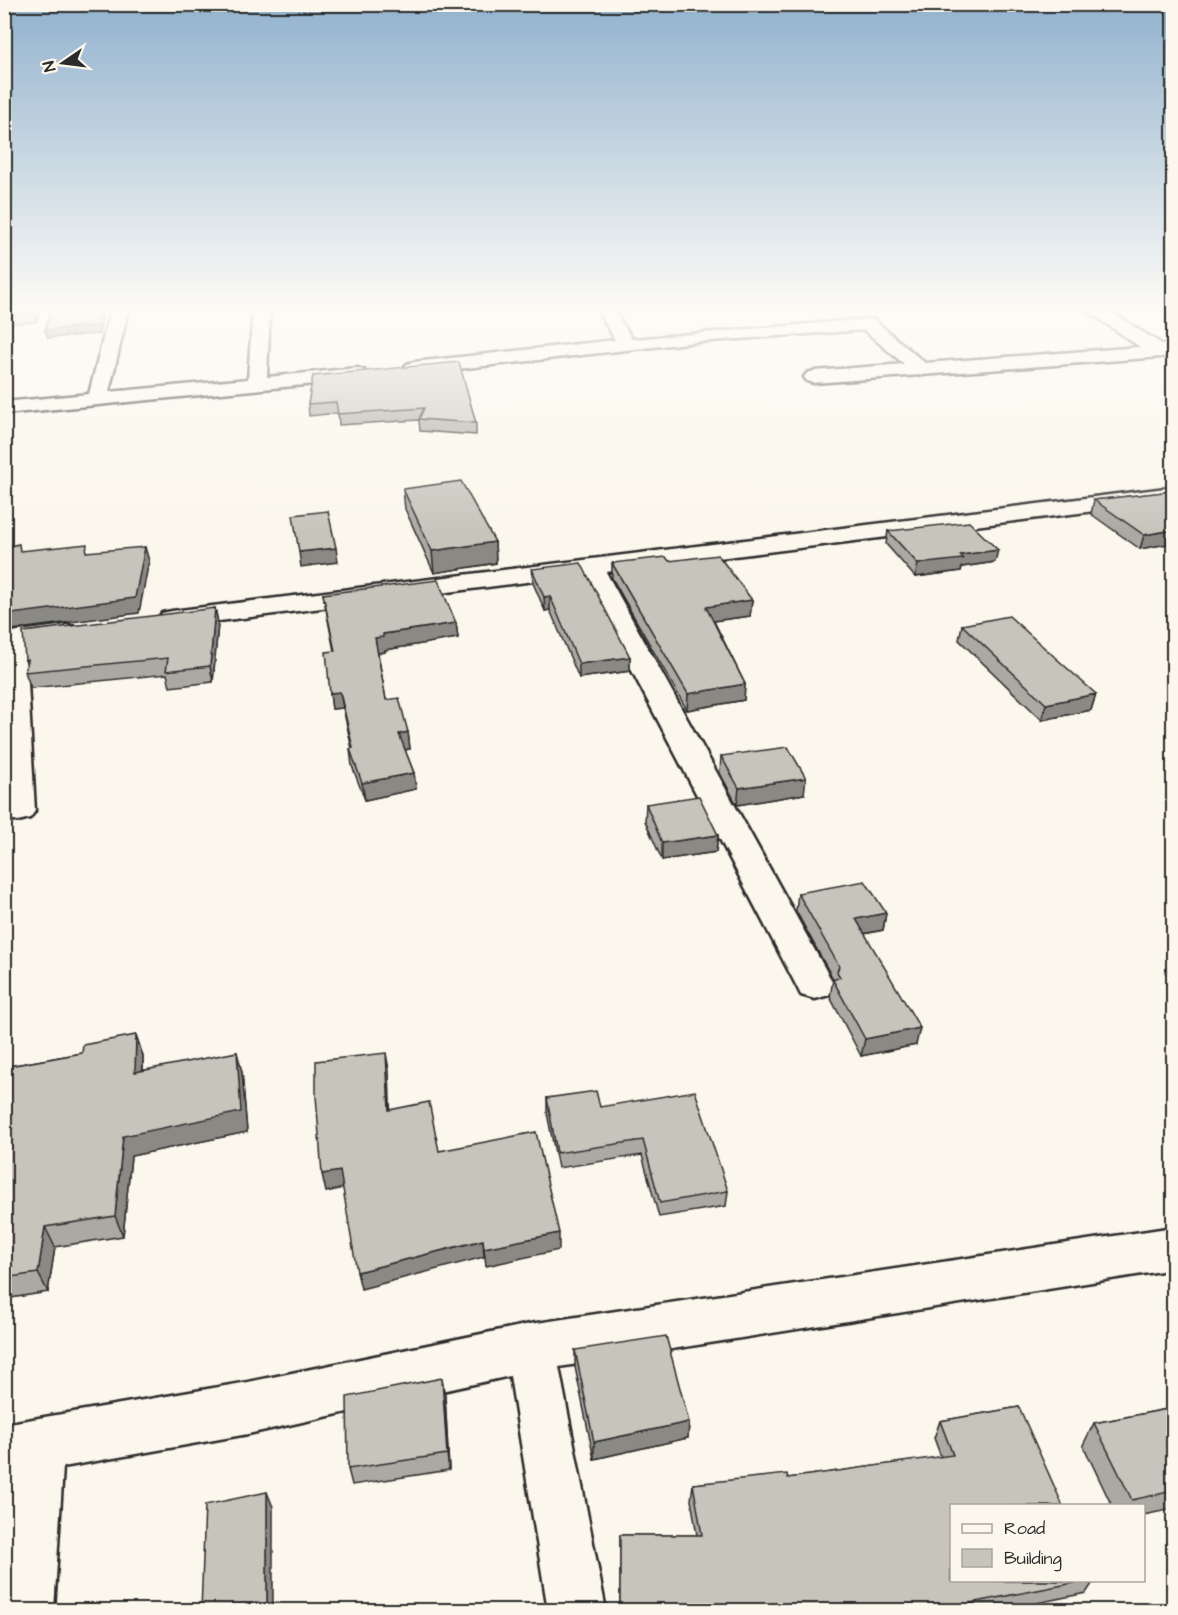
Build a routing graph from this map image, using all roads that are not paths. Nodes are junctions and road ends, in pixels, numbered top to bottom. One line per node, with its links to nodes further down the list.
1 (101, 382): 4 (street)
2 (281, 382): 3 (street)
3 (257, 385): 4 (street)
4 (97, 400): 5 (street)
5 (4, 408)
6 (1173, 495): 7 (street)
7 (590, 566): 8 (street); 12 (street)
8 (151, 622)
9 (95, 629): 10 (street)
10 (8, 640): 11 (street)
11 (18, 811)
12 (815, 985)
13 (1173, 1248): 14 (street)
14 (530, 1348): 15 (street); 17 (street)
15 (21, 1448): 16 (street)
16 (25, 1611)
17 (577, 1611)

